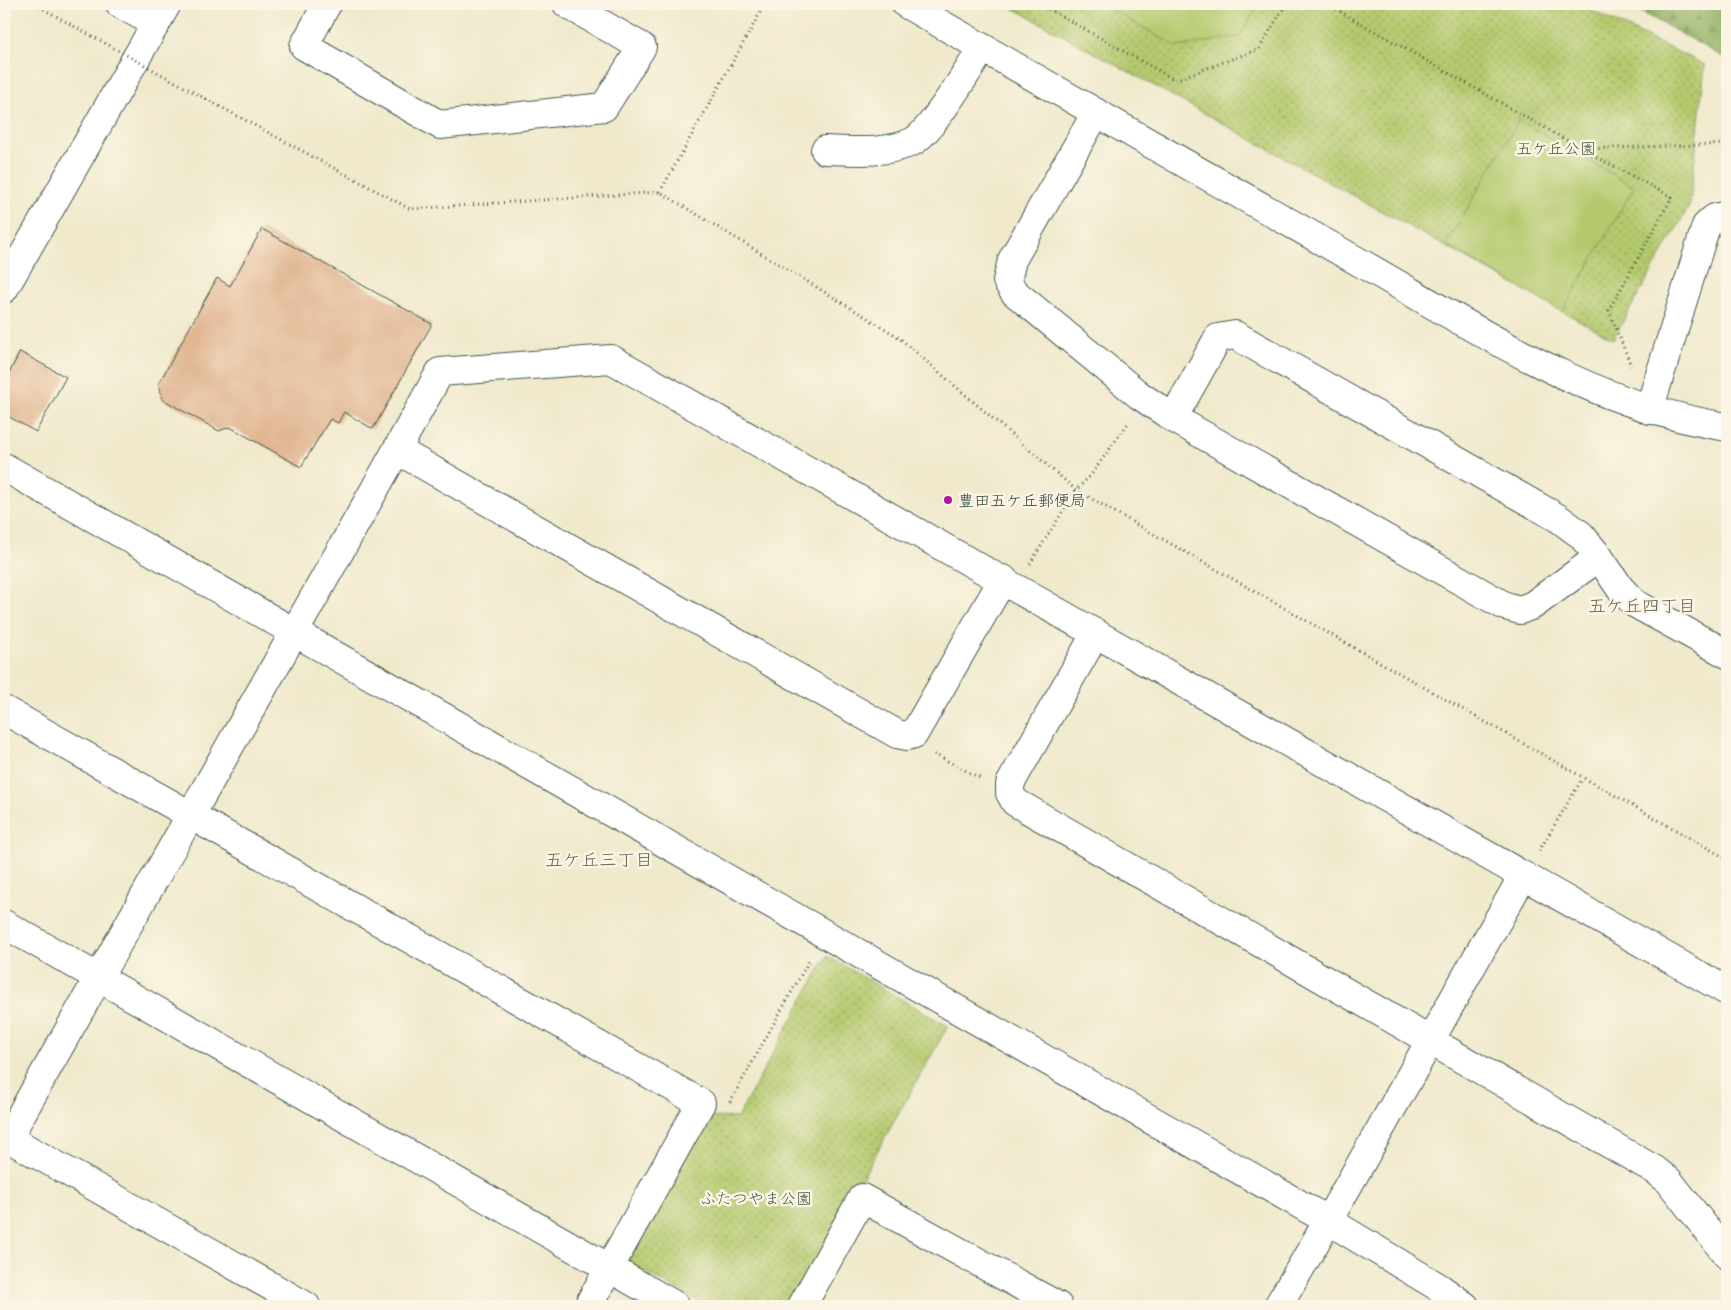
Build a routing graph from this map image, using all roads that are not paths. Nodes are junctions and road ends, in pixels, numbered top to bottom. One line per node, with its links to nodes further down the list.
1 (120, 4): 5 (street)
2 (327, 4): 3 (street)
3 (568, 4)
4 (906, 4): 6 (street)
5 (162, 14): 10 (street)
6 (983, 48): 7 (street); 8 (street)
7 (1096, 113): 11 (street); 12 (street)
8 (825, 150)
9 (1727, 217): 11 (street)
10 (4, 289)
11 (1649, 410): 13 (street)
12 (1173, 418): 16 (street); 16 (street)
13 (1727, 427)
14 (397, 450): 17 (street); 17 (street); 19 (street)
15 (4, 467): 19 (street)
16 (1599, 557): 20 (street)
17 (1010, 583): 18 (street)
18 (1096, 633): 23 (street); 27 (street)
19 (295, 634): 22 (street); 29 (street)
20 (1724, 645)
21 (4, 710): 22 (street)
22 (191, 813): 25 (street); 31 (street)
23 (1523, 876): 26 (street); 27 (street)
24 (4, 924): 25 (street)
25 (99, 976): 28 (street); 31 (street)
26 (1727, 991)
27 (1429, 1040): 29 (street); 30 (street)
28 (6, 1138): 32 (street)
29 (1329, 1221): 37 (street); 38 (street)
30 (1727, 1255)
31 (608, 1269): 33 (street); 34 (street)
32 (306, 1306)
33 (588, 1306)
34 (676, 1306)
35 (802, 1306): 36 (street)
36 (1058, 1306)
37 (1278, 1306)
38 (1466, 1306)

